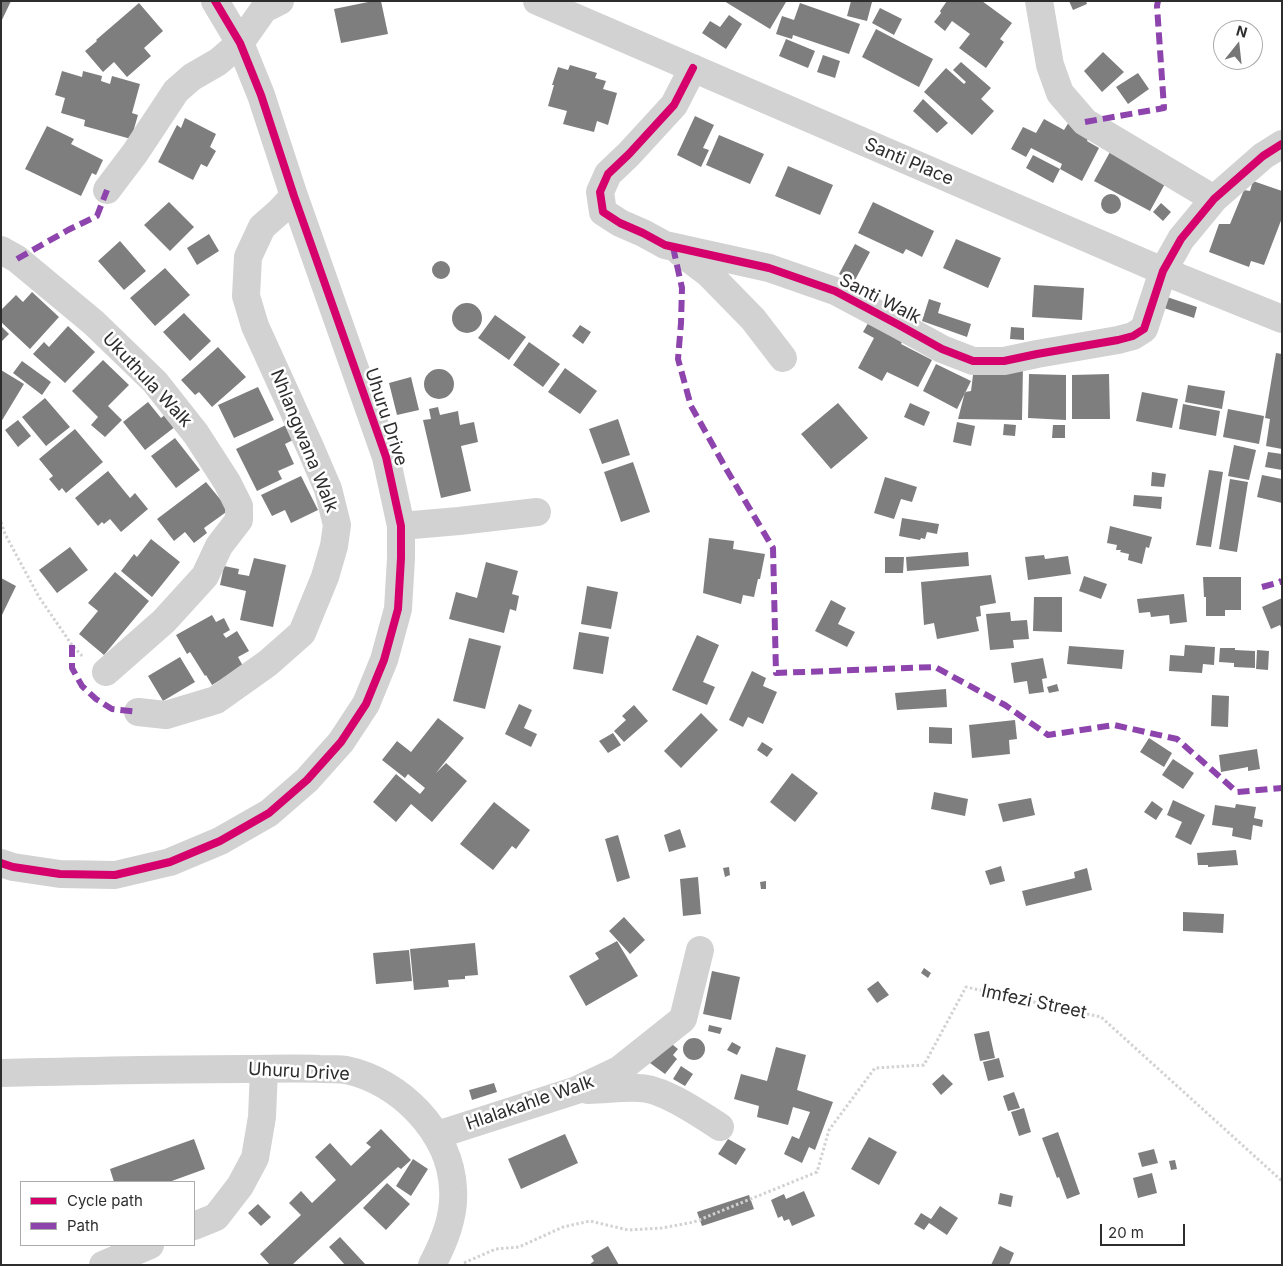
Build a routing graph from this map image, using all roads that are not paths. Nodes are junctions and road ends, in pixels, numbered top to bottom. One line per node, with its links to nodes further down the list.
1 (215, 1): 6 (street, Uhuru Drive)
2 (280, 1): 6 (street)
3 (537, 1): 5 (street, Santi Place)
4 (1039, 1): 11 (street)
5 (594, 13): 7 (street, Santi Place)
6 (240, 43): 9 (street); 10 (street, Uhuru Drive)
7 (693, 68): 12 (street, Santi Walk); 14 (street, Santi Place)
8 (1282, 144): 11 (street, Santi Walk)
9 (107, 190)
10 (294, 196): 18 (street, Uhuru Drive); 20 (street, Nhlangwana Walk)
11 (1214, 199): 14 (street, Santi Walk)
12 (672, 247): 14 (street, Santi Walk); 16 (street)
13 (1, 250): 19 (street, Ukuthula Walk)
14 (1162, 271): 15 (street, Santi Place)
15 (1282, 319)
16 (783, 358)
17 (537, 512): 18 (street)
18 (401, 526): 21 (street, Uhuru Drive)
19 (106, 672)
20 (138, 712)
21 (1, 864)
22 (700, 950): 25 (street, Hlalakahle Walk)
23 (264, 1069): 24 (street, Uhuru Drive); 27 (street, Uhuru Drive); 28 (street)
24 (1, 1073)
25 (577, 1090): 26 (street); 27 (street, Hlalakahle Walk)
26 (720, 1127)
27 (437, 1135): 31 (street, Uhuru Drive)
28 (195, 1226)
29 (148, 1246): 30 (street)
30 (103, 1265)
31 (432, 1265)

